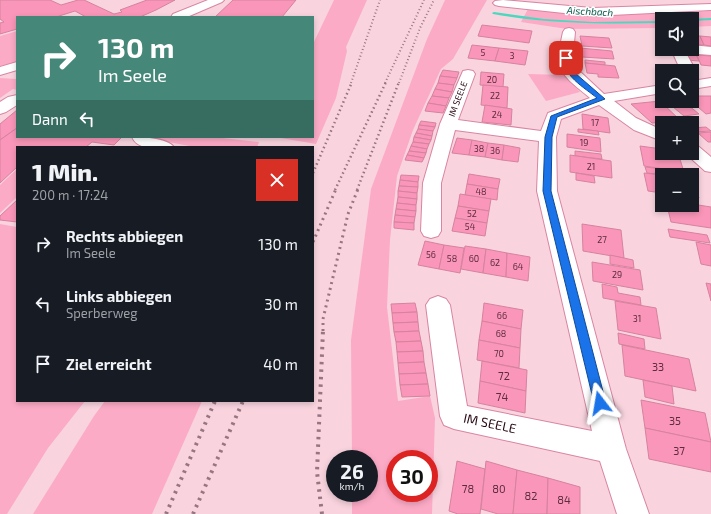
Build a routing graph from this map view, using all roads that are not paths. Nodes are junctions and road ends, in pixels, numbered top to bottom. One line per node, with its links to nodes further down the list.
1 (218, 0): 4 (street)
2 (499, 3): 3 (street)
3 (711, 7)
4 (179, 16)
5 (569, 32): 17 (street)
6 (699, 50): 7 (street)
7 (711, 51)
8 (16, 66): 9 (street)
9 (0, 71)
10 (468, 74): 20 (street, IM SEELE)
11 (0, 76): 12 (street)
12 (16, 77)
13 (699, 77): 14 (street)
14 (709, 82): 15 (street)
15 (699, 84)
16 (655, 90): 17 (street)
17 (602, 99): 21 (street); 22 (street)
18 (16, 100): 19 (street)
19 (0, 110)
20 (448, 124): 22 (street, IM SEELE); 27 (street, IM SEELE)
21 (655, 133)
22 (548, 137): 29 (street)
23 (140, 138): 24 (street)
24 (160, 146)
25 (699, 156): 26 (street)
26 (711, 167)
27 (431, 231)
28 (438, 305): 29 (street, IM SEELE)
29 (612, 449): 30 (street)
30 (633, 514)

